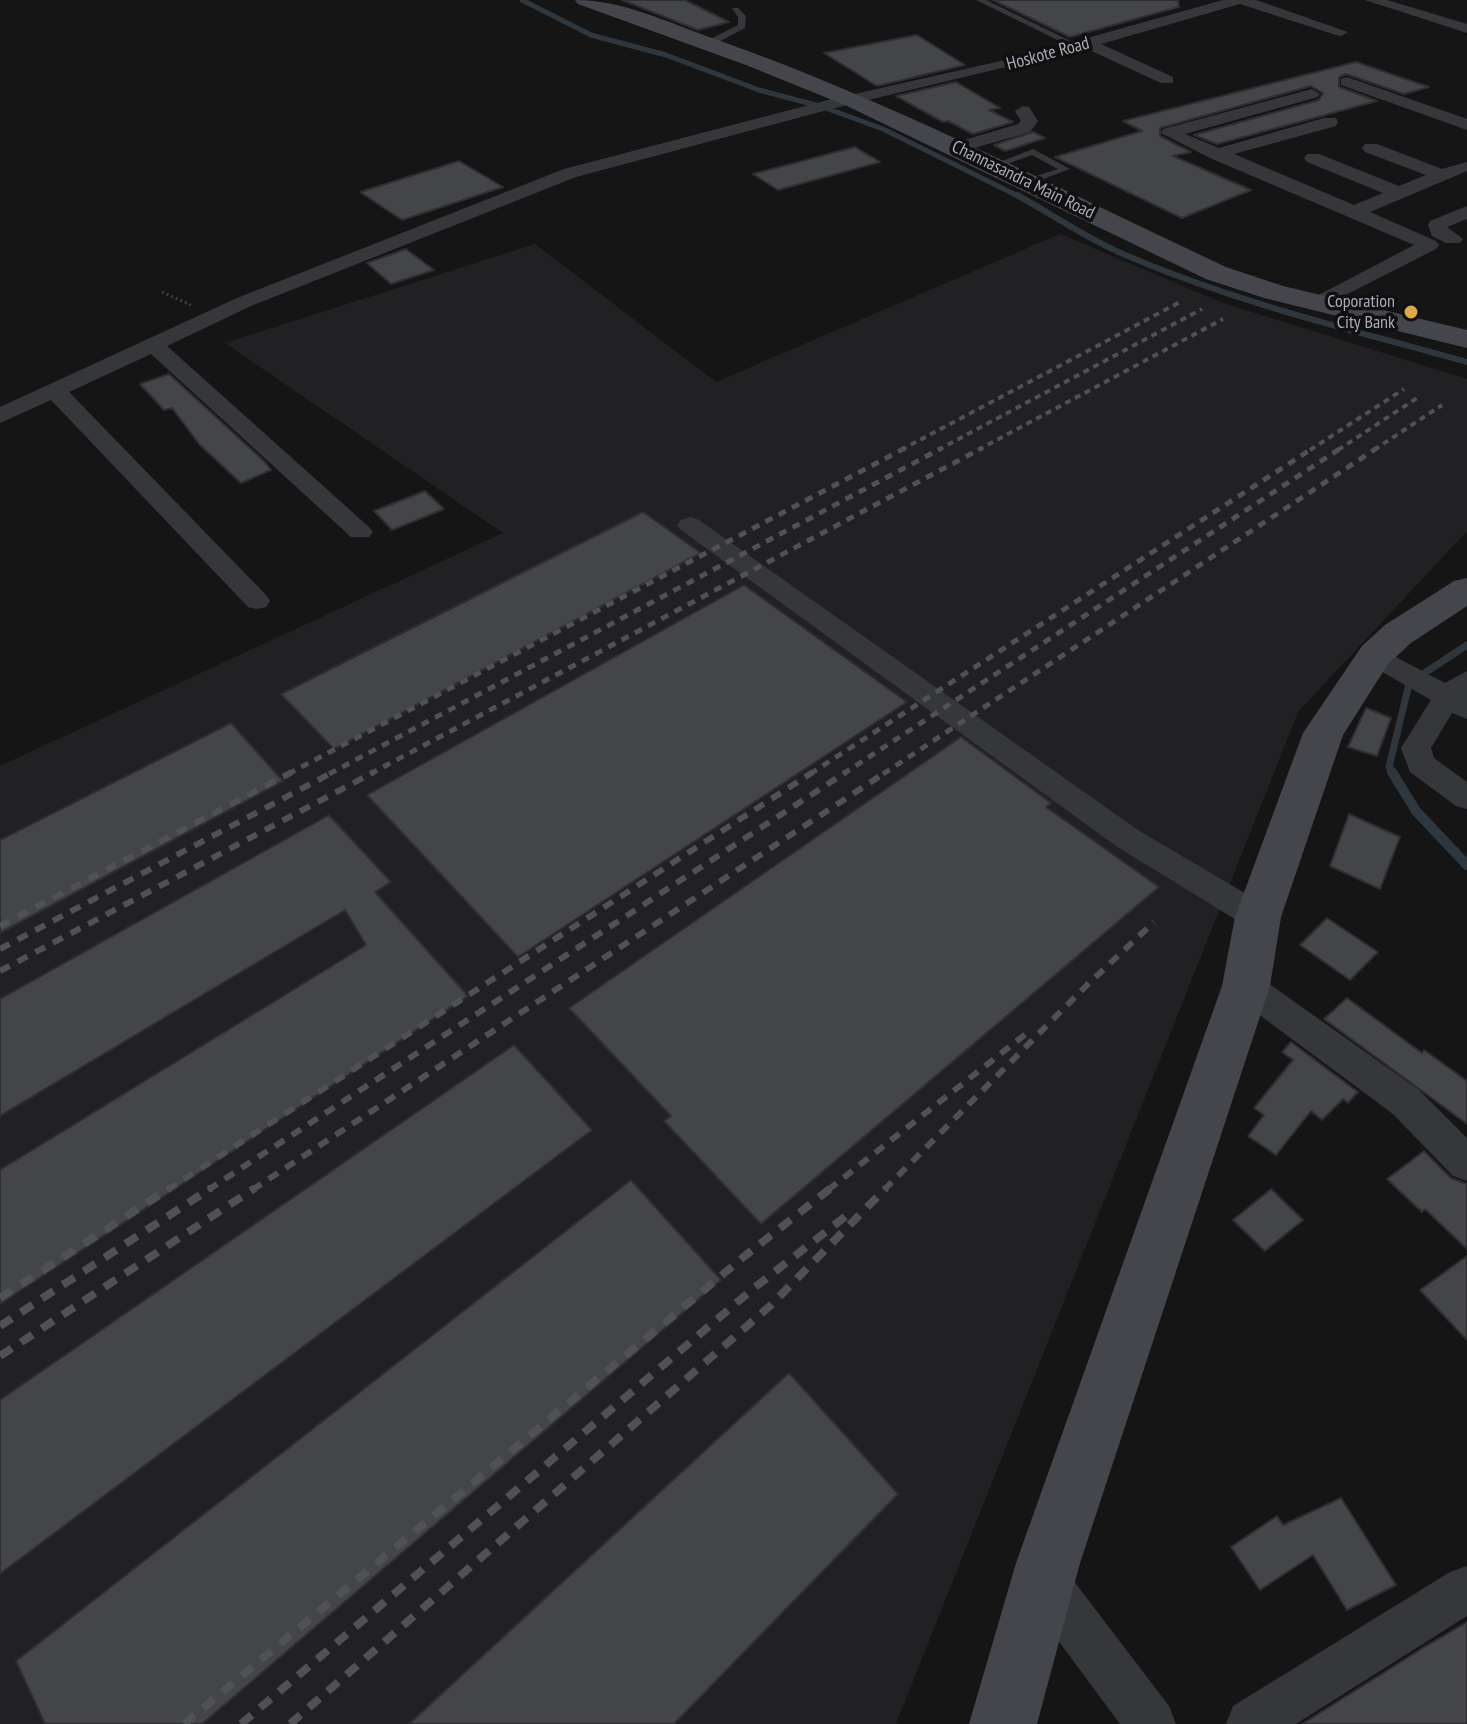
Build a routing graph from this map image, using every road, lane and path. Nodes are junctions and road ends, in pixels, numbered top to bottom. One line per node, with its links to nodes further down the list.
1 (980, 0): 11 (lane)
2 (1240, 0): 9 (street); 11 (street, Hoskote Road)
3 (1372, 0): 7 (street)
4 (594, 1): 10 (main road, Channasandra Main Road)
5 (735, 10): 10 (lane)
6 (1467, 13): 7 (street)
7 (1443, 22): 8 (street)
8 (1467, 29)
9 (1341, 32)
10 (708, 44): 15 (main road, Channasandra Main Road)
11 (1082, 44): 12 (street); 15 (street, Hoskote Road)
12 (1167, 80)
13 (1347, 82): 18 (street)
14 (1312, 94): 21 (street)
15 (843, 103): 19 (main road, Channasandra Main Road); 34 (street, Hoskote Road)
16 (1023, 111): 19 (street)
17 (1330, 122): 21 (street)
18 (1467, 125)
19 (957, 148): 23 (main road, Channasandra Main Road)
20 (1371, 148): 25 (street)
21 (1216, 154): 28 (street)
22 (1313, 158): 27 (street)
23 (993, 166): 26 (main road, Channasandra Main Road); 26 (lane)
24 (1463, 166): 25 (street)
25 (1442, 175): 27 (street)
26 (1027, 182): 32 (main road, Channasandra Main Road)
27 (1399, 193): 28 (street)
28 (1354, 212): 31 (street)
29 (1467, 212): 30 (street)
30 (1460, 241): 31 (street)
31 (1429, 245): 32 (street)
32 (1318, 303): 33 (main road, Channasandra Main Road)
33 (1461, 340)
34 (155, 346): 35 (street, Hoskote Road); 38 (street)
35 (54, 390): 36 (street, Hoskote Road); 40 (street)
36 (0, 416)
37 (690, 525): 44 (street)
38 (360, 532)
39 (1467, 589): 41 (main road)
40 (257, 601)
41 (1375, 655): 42 (street); 44 (main road)
42 (1460, 696): 43 (street)
43 (1467, 798)
44 (1258, 917): 45 (main road)
45 (1246, 986): 46 (street); 47 (main road)
46 (1467, 1164)
47 (1043, 1580): 49 (main road); 50 (street)
48 (1467, 1589): 51 (street)
49 (1003, 1724)
50 (1151, 1724)
51 (1251, 1724)

